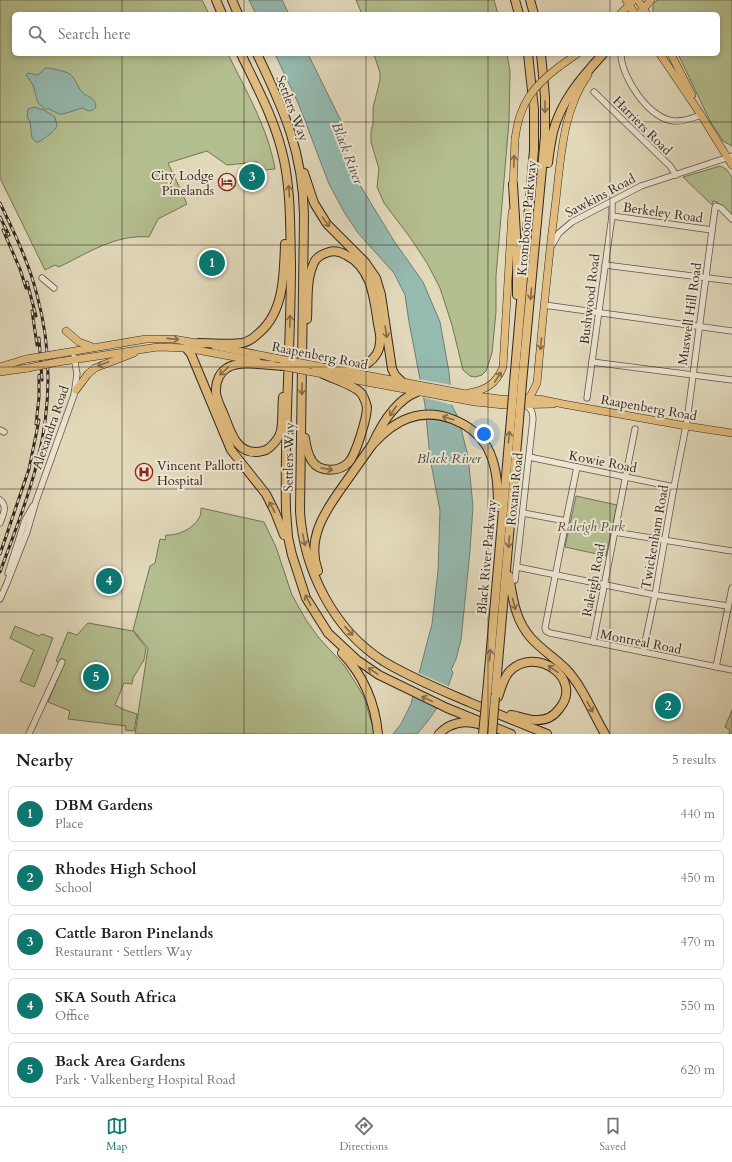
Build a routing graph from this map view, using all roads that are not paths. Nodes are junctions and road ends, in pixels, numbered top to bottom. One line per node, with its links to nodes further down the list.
1 (216, 0): 8 (highway)
2 (232, 0): 9 (highway)
3 (514, 0): 10 (highway)
4 (530, 0): 11 (highway)
5 (638, 0): 14 (main road)
6 (651, 0): 14 (main road)
7 (629, 2): 12 (main road); 13 (main road)
8 (221, 12)
9 (237, 12)
10 (518, 12)
11 (533, 12)
12 (622, 12)
13 (634, 12)
14 (643, 12)
15 (243, 56): 33 (highway, Settlers Way, one-way to 15)
16 (258, 56): 28 (highway, Settlers Way)
17 (528, 56): 51 (highway, Kromboom Parkway)
18 (541, 56): 36 (highway, Kromboom Parkway, one-way to 36)
19 (573, 56): 31 (main road, one-way to 19, bridge)
20 (601, 56): 36 (highway)
21 (602, 56): 38 (main road)
22 (621, 56): 26 (street)
23 (661, 56): 26 (main road)
24 (672, 56): 26 (main road)
25 (594, 92): 30 (street, Harriers Road)
26 (701, 115): 27 (main road)
27 (730, 157): 29 (main road); 30 (street, Sawkins Road)
28 (299, 162): 55 (highway, Settlers Way); 68 (highway, one-way to 68)
29 (732, 165)
30 (676, 175): 32 (street, Sawkins Road)
31 (513, 184): 51 (highway); 71 (main road, one-way to 31)
32 (612, 202): 34 (street, Bushwood Road); 38 (street, Sawkins Road)
33 (290, 212): 49 (highway, Settlers Way, one-way to 33); 50 (highway)
34 (612, 216): 37 (street, Berkeley Road); 39 (street, Bushwood Road)
35 (732, 219): 37 (street, Muswell Hill Road)
36 (537, 227): 66 (highway, Kromboom Parkway, one-way to 66)
37 (712, 230): 41 (street, Muswell Hill Road)
38 (548, 259): 44 (main road, Sawkins Road)
39 (605, 265): 41 (street); 45 (street, Bushwood Road)
40 (42, 278): 43 (street)
41 (705, 278): 42 (street); 46 (street, Muswell Hill Road)
42 (732, 281)
43 (54, 288)
44 (544, 305): 45 (street); 67 (main road, Sawkins Road, one-way to 67)
45 (599, 312): 46 (street); 58 (street, Bushwood Road)
46 (699, 326): 48 (street); 64 (street, Muswell Hill Road)
47 (66, 331): 52 (main road)
48 (732, 331)
49 (290, 341): 59 (highway, one-way to 49); 94 (highway, Settlers Way)
50 (199, 343): 52 (main road, Raapenberg Road, one-way to 50); 59 (main road, Raapenberg Road)
51 (517, 345): 66 (highway, Kromboom Parkway)
52 (94, 347): 56 (main road, Raapenberg Road)
53 (153, 347): 54 (main road, Raapenberg Road); 57 (main road, Raapenberg Road); 69 (main road, one-way to 69)
54 (186, 348): 59 (main road, Raapenberg Road); 94 (highway, one-way to 54)
55 (302, 348): 62 (highway); 77 (highway, Settlers Way, one-way to 77)
56 (73, 351): 57 (street, Alexandra Road); 60 (main road, Raapenberg Road, bridge)
57 (75, 360): 63 (main road, Raapenberg Road, bridge); 69 (street, Alexandra Road)
58 (592, 362): 64 (street); 73 (street, Bushwood Road)
59 (276, 363): 61 (main road, Raapenberg Road, bridge); 61 (main road, Raapenberg Road, bridge)
60 (0, 366)
61 (314, 369): 62 (main road, Raapenberg Road)
62 (325, 371): 68 (main road, Raapenberg Road); 70 (main road, Raapenberg Road); 77 (highway, one-way to 62)
63 (0, 372)
64 (692, 375): 65 (street); 78 (street, Muswell Hill Road)
65 (732, 380)
66 (518, 383): 95 (highway, Black River Parkway, one-way to 66, bridge); 96 (highway, Black River Parkway, one-way to 96, bridge)
67 (537, 383): 74 (main road); 75 (main road, Sawkins Road)
68 (404, 384): 70 (main road, Raapenberg Road)
69 (76, 390): 87 (street, Alexandra Road)
70 (418, 390): 72 (main road, Raapenberg Road); 81 (highway, one-way to 81)
71 (465, 394): 72 (main road, Raapenberg Road); 75 (main road, Raapenberg Road)
72 (453, 396): 75 (main road, Raapenberg Road)
73 (587, 398)
74 (546, 400): 75 (main road, Raapenberg Road); 76 (main road, Raapenberg Road)
75 (526, 401): 76 (main road, Raapenberg Road); 82 (street, Roxana Road)
76 (563, 404): 78 (main road, Raapenberg Road)
77 (301, 417): 105 (highway, Settlers Way, one-way to 105)
78 (686, 426): 80 (main road, Raapenberg Road); 85 (street, Twickenham Road)
79 (635, 429): 84 (street, Raleigh Road)
80 (732, 432)
81 (372, 445): 95 (highway, one-way to 81); 105 (highway)
82 (529, 457): 83 (street, Kowie Road); 88 (street, Roxana Road)
83 (577, 468): 84 (street, Kowie Road); 89 (street)
84 (626, 477): 85 (street, Kowie Road); 91 (street, Raleigh Road)
85 (674, 487): 92 (street, Twickenham Road)
86 (0, 500): 90 (street)
87 (36, 501): 103 (street, Alexandra Road); 104 (street, Alexandra Road)
88 (523, 513): 89 (street); 97 (street, Roxana Road)
89 (566, 521): 98 (street)
90 (0, 523)
91 (614, 532): 92 (street); 100 (street, Raleigh Road)
92 (665, 541): 93 (street); 102 (street, Twickenham Road)
93 (732, 550)
94 (292, 555): 107 (highway, Settlers Way, one-way to 94)
95 (498, 560): 119 (highway, Black River Parkway, one-way to 95, bridge)
96 (507, 566): 113 (highway, Black River Parkway); 122 (highway, one-way to 122)
97 (516, 567): 98 (street); 99 (street, Roxana Road)
98 (555, 575): 100 (street); 108 (street, Montreal Road)
99 (515, 580)
100 (604, 585): 102 (street); 108 (street, Raleigh Road)
101 (732, 588): 106 (street)
102 (655, 595): 106 (street); 109 (street, Twickenham Road)
103 (0, 596)
104 (0, 599)
105 (326, 599): 114 (highway, Settlers Way, one-way to 114)
106 (728, 606): 111 (street)
107 (328, 633): 115 (highway); 116 (highway, Settlers Way, one-way to 107)
108 (593, 642): 109 (street, Montreal Road)
109 (643, 652): 111 (street, Montreal Road)
110 (62, 662): 117 (street)
111 (716, 667): 112 (street, Montreal Road)
112 (732, 670)
113 (496, 697): 114 (highway, one-way to 113); 116 (highway); 120 (highway, Black River Parkway, bridge)
114 (498, 714): 121 (highway, Settlers Way)
115 (378, 732)
116 (503, 733): 118 (highway)
117 (29, 734)
118 (439, 734)
119 (483, 734)
120 (492, 734)
121 (547, 734)
122 (605, 734)

